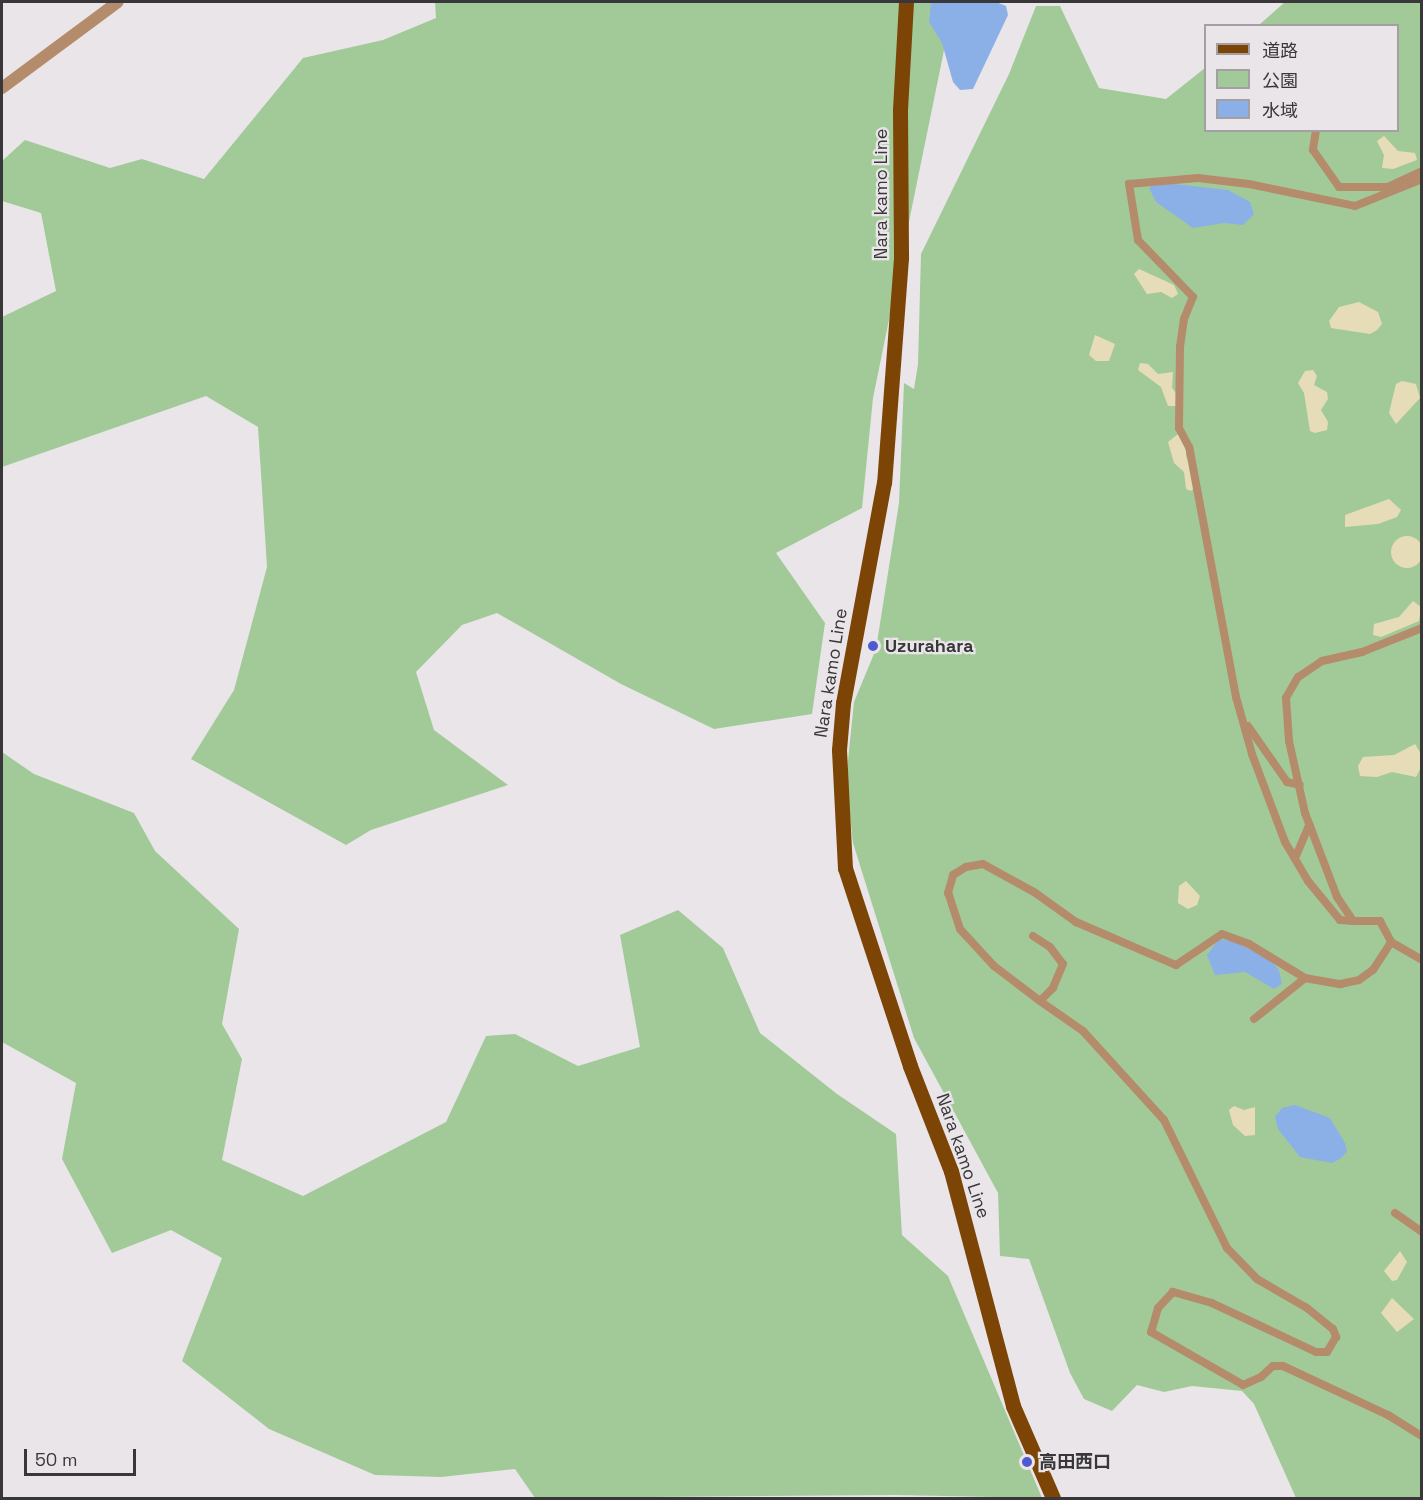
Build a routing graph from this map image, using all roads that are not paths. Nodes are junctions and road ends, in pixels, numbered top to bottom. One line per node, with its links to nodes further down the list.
1 (118, 2): 3 (street)
2 (906, 2): 22 (main road, Nara kamo Line)
3 (2, 88)
4 (1316, 132): 5 (lane)
5 (1422, 171)
6 (1422, 179): 8 (lane)
7 (1422, 628): 9 (lane)
8 (1246, 723): 9 (lane); 11 (lane)
9 (1300, 785): 10 (lane)
10 (1309, 825): 11 (lane); 12 (lane)
11 (1296, 856): 12 (lane)
12 (1353, 921): 14 (lane)
13 (1033, 936): 17 (lane)
14 (1391, 942): 15 (lane); 16 (lane)
15 (1422, 960)
16 (1305, 978): 17 (lane); 18 (lane)
17 (1040, 1001): 21 (lane)
18 (1254, 1019)
19 (1395, 1213): 20 (lane)
20 (1422, 1232)
21 (1420, 1432)
22 (1053, 1498)

